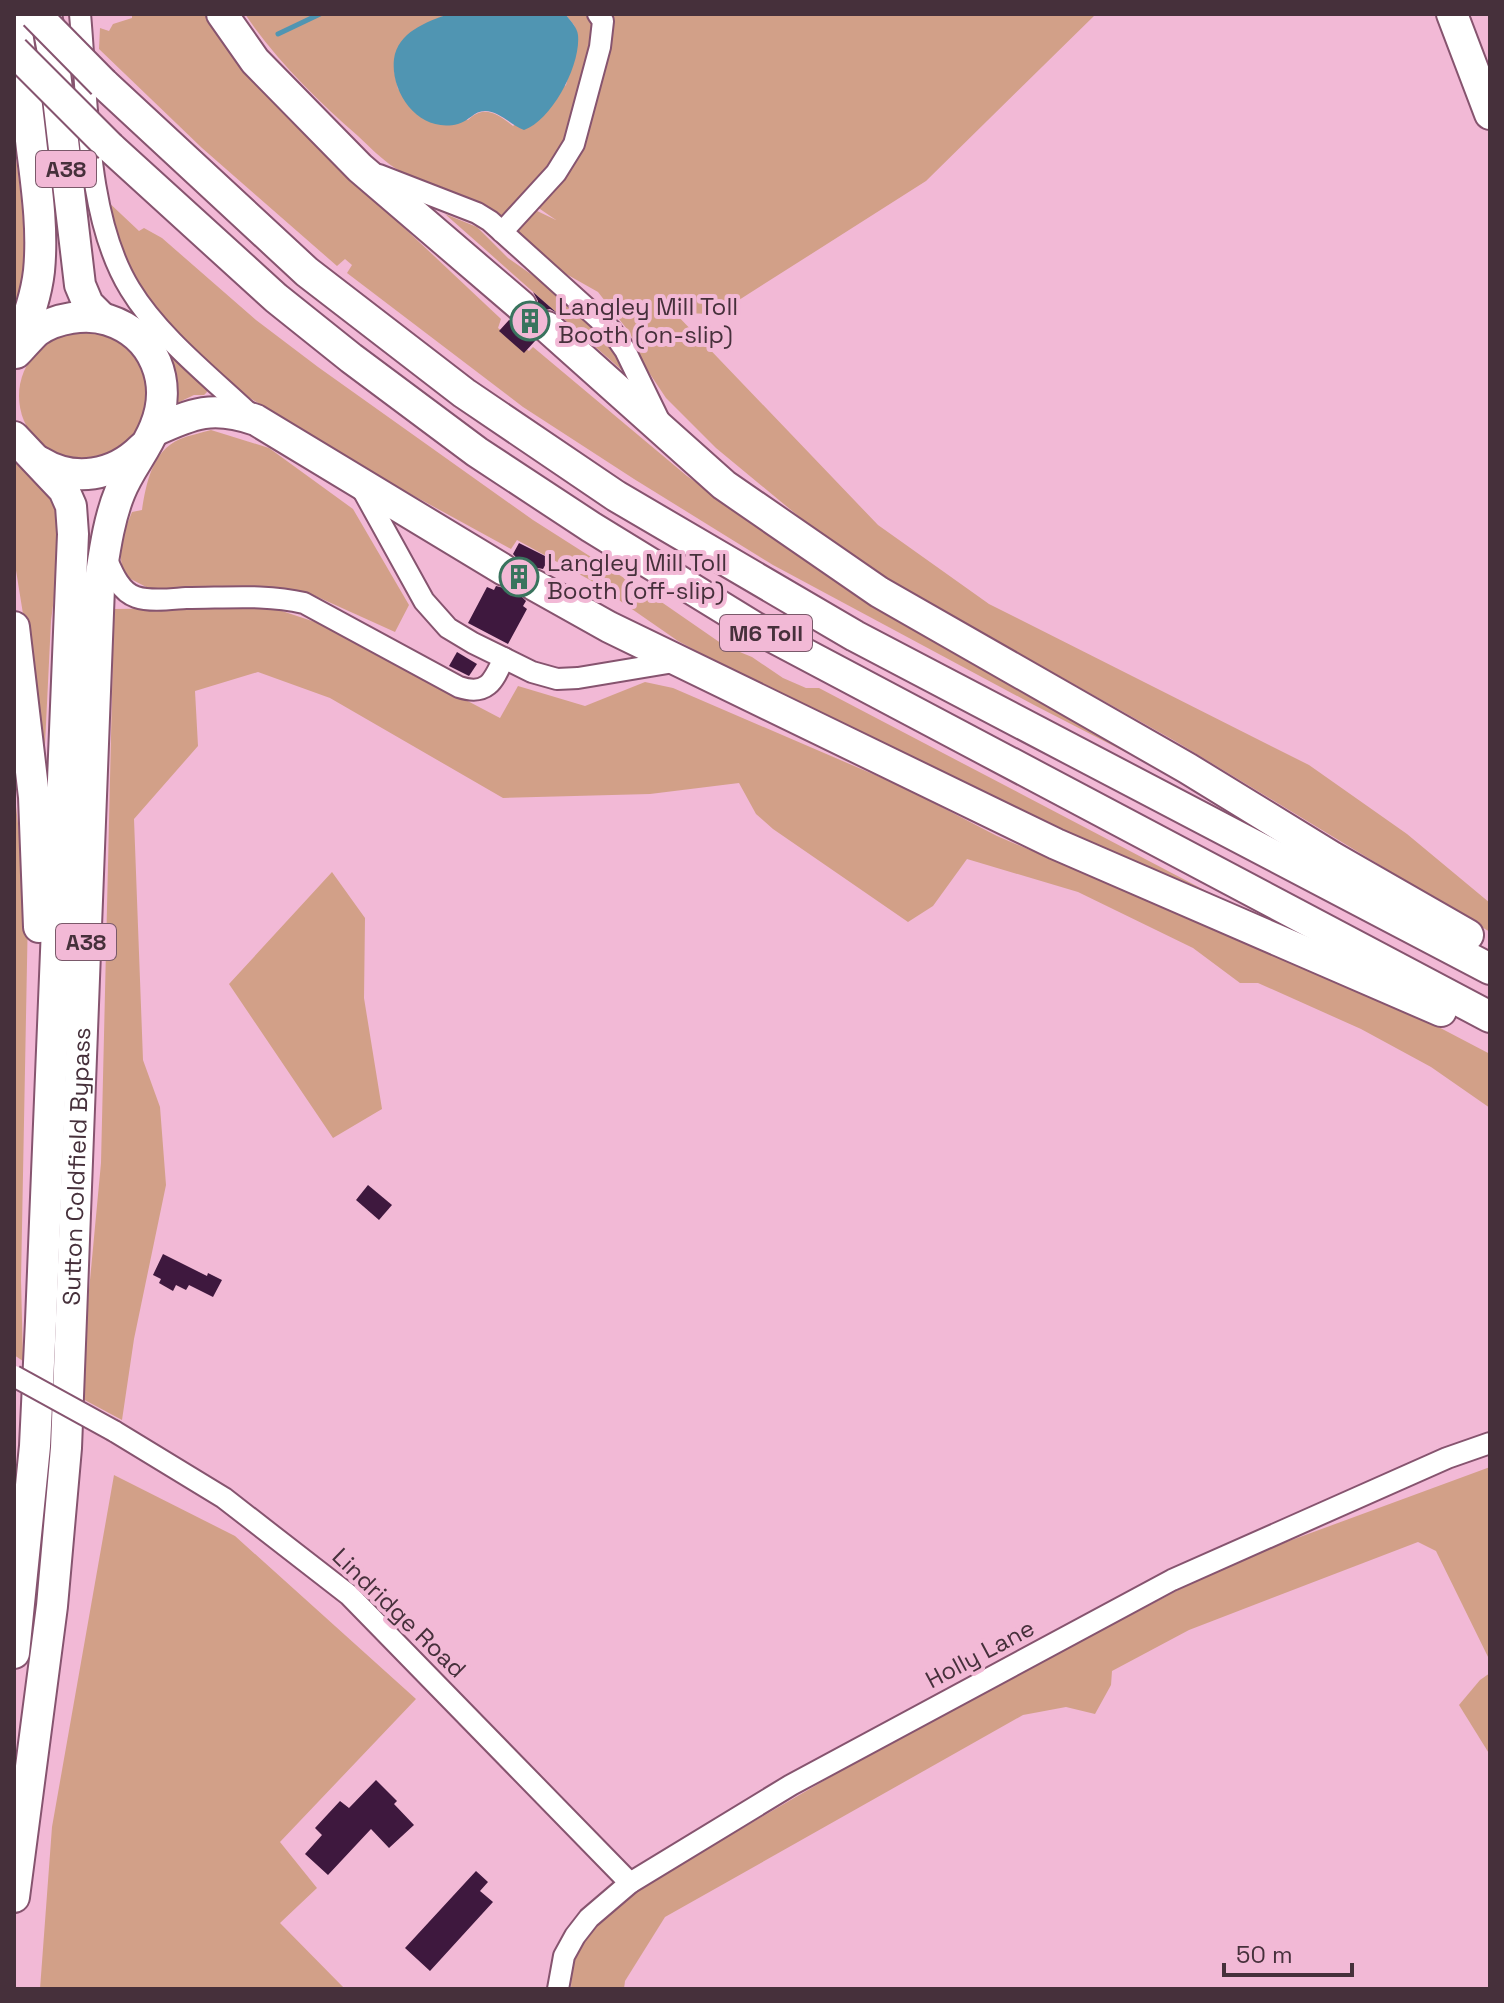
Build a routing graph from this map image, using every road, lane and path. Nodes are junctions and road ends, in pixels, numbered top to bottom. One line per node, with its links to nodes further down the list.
1 (35, 14): 28 (highway, M6 Toll, bridge)
2 (46, 14): 13 (highway, Sutton Coldfield Bypass / A38)
3 (80, 14): 16 (street)
4 (222, 14): 10 (highway)
5 (598, 14): 11 (street)
6 (1452, 14): 9 (highway)
7 (14, 15): 15 (highway, Sutton Coldfield Bypass / A38)
8 (14, 51): 29 (highway, M6 Toll, bridge)
9 (1490, 114)
10 (360, 168): 11 (street); 12 (highway)
11 (502, 232): 17 (street)
12 (521, 306)
13 (102, 318): 15 (highway, Sutton Coldfield Bypass / A38); 18 (highway, Sutton Coldfield Bypass / A38)
14 (547, 327): 17 (highway)
15 (15, 354)
16 (256, 420): 18 (highway); 20 (highway)
17 (667, 434): 27 (highway)
18 (150, 437): 19 (highway, Sutton Coldfield Bypass / A38); 21 (highway, Sutton Coldfield Bypass / A38)
19 (22, 447): 31 (highway, Sutton Coldfield Bypass / A38)
20 (358, 482): 22 (highway); 25 (street)
21 (104, 553): 25 (street); 36 (highway, Sutton Coldfield Bypass / A38)
22 (504, 570)
23 (534, 585): 26 (highway)
24 (14, 627): 31 (highway)
25 (504, 658): 26 (street)
26 (680, 661): 30 (highway)
27 (1490, 949)
28 (1490, 969)
29 (1490, 1017)
30 (1490, 1035)
31 (47, 1157): 34 (highway, Sutton Coldfield Bypass / A38)
32 (14, 1376): 35 (street, Lindridge Road, bridge)
33 (1490, 1443): 35 (street, Holly Lane)
34 (14, 1653)
35 (630, 1883): 37 (street, Holly Lane)
36 (14, 1897)
37 (558, 1989)

